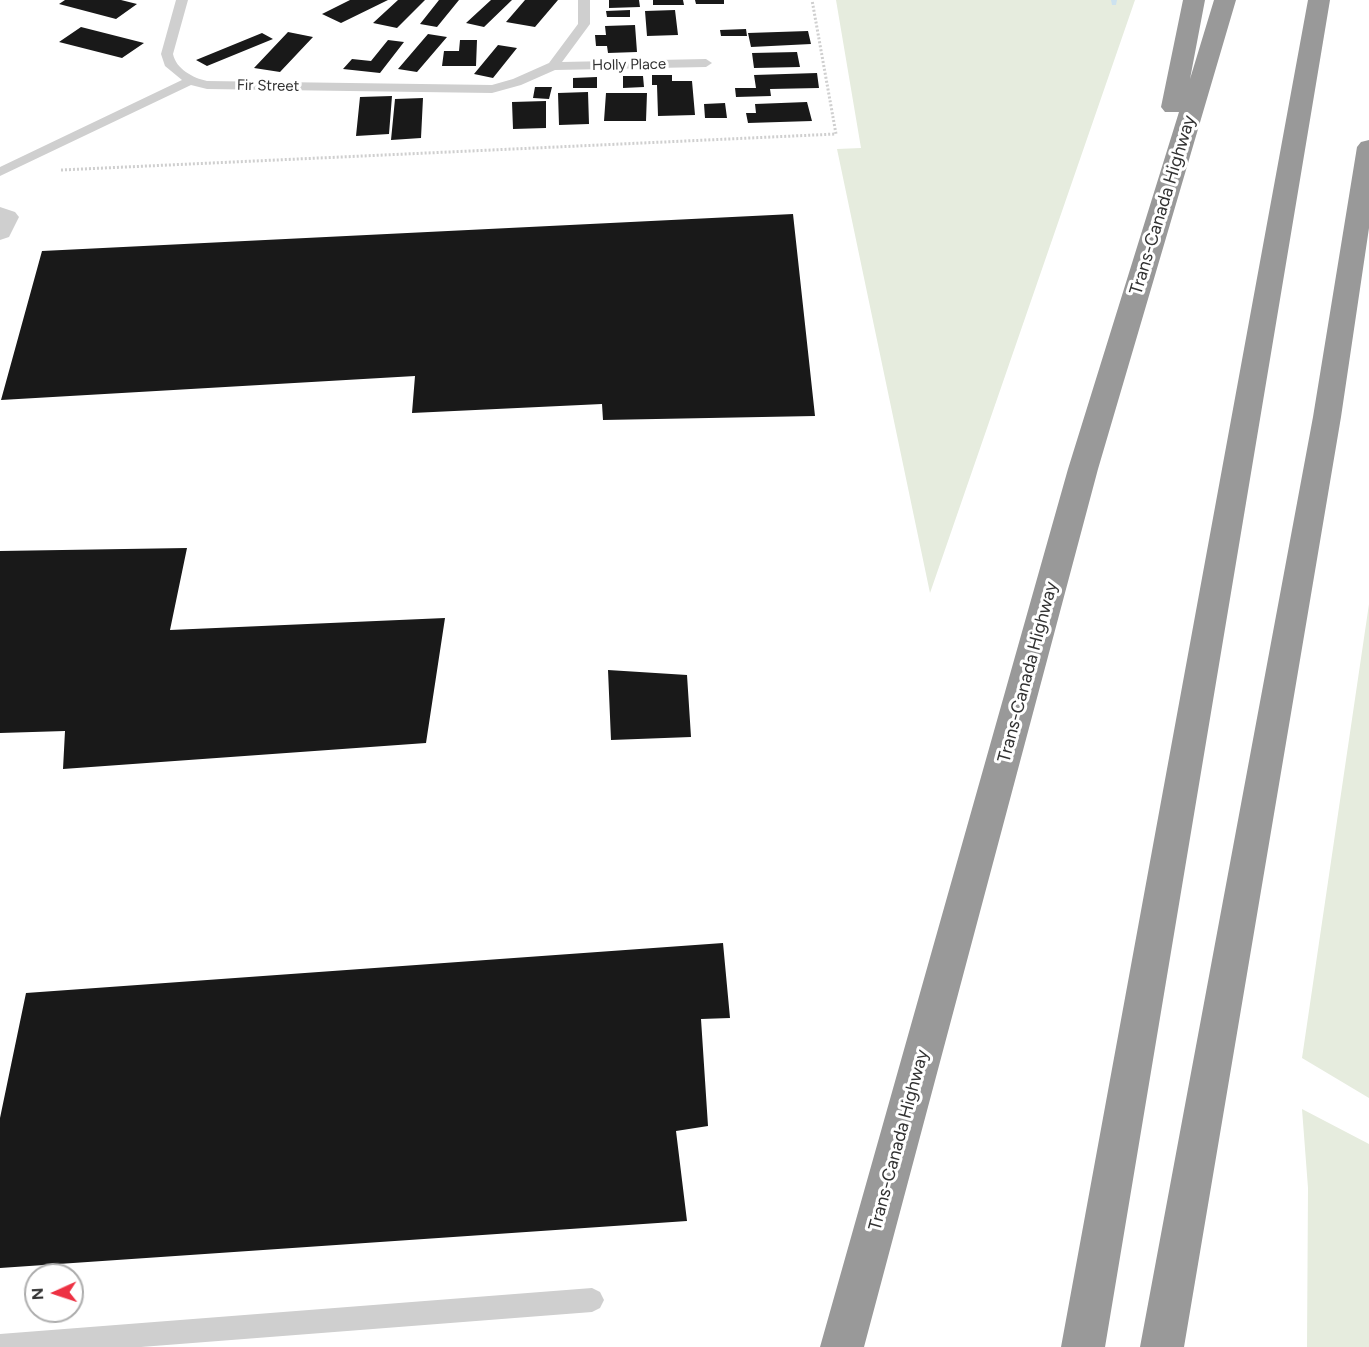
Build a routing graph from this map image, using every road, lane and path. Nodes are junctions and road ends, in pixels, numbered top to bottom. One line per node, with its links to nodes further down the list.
1 (182, 0): 9 (lane)
2 (584, 0): 8 (lane)
3 (812, 0): 11 (path)
4 (1194, 0): 15 (highway)
5 (1225, 0): 15 (highway, Trans-Canada Highway)
6 (1319, 0): 19 (highway)
7 (705, 63): 8 (lane, Holly Place)
8 (553, 66): 9 (lane, Fir Street)
9 (190, 81): 12 (lane)
10 (1369, 147): 20 (highway)
11 (58, 170)
12 (0, 172)
13 (0, 214): 14 (street)
14 (0, 232)
15 (1142, 270): 18 (highway, Trans-Canada Highway)
16 (592, 1300): 17 (lane)
17 (0, 1346)
18 (842, 1347)
19 (1083, 1347)
20 (1162, 1347)

